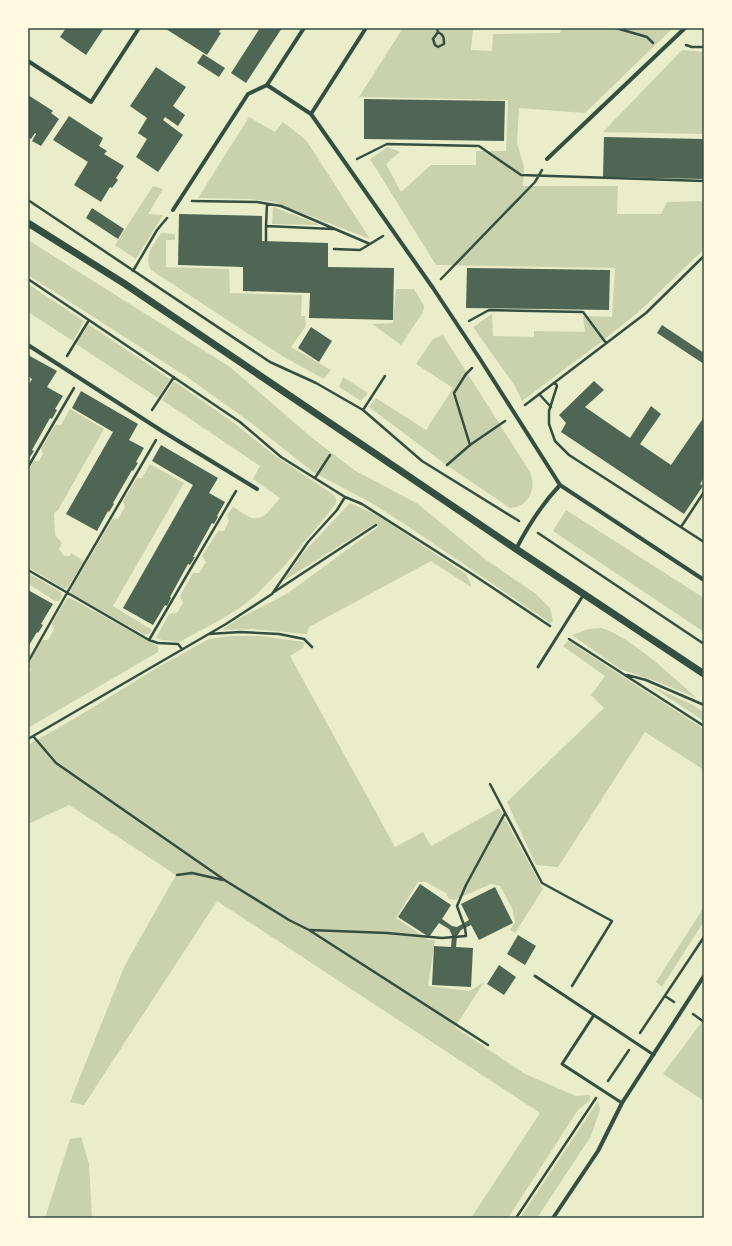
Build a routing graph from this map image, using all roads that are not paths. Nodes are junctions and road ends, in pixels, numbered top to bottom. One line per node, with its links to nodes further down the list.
1 (139, 28): 5 (street)
2 (304, 28): 6 (street)
3 (366, 28): 7 (street)
4 (685, 28): 8 (street)
5 (28, 61)
6 (267, 85): 7 (street); 9 (street)
7 (311, 114): 12 (street)
8 (547, 159)
9 (174, 210)
10 (28, 223): 14 (street)
11 (28, 345): 13 (street)
12 (560, 485): 14 (street); 15 (street)
13 (257, 489)
14 (516, 549): 16 (street)
15 (704, 580)
16 (584, 594): 17 (lane); 18 (street)
17 (538, 667)
18 (704, 674)
19 (535, 976): 21 (lane)
20 (704, 976): 22 (street)
21 (594, 1015): 22 (lane); 23 (lane)
22 (654, 1055): 23 (street)
23 (622, 1104): 24 (street)
24 (553, 1218)

